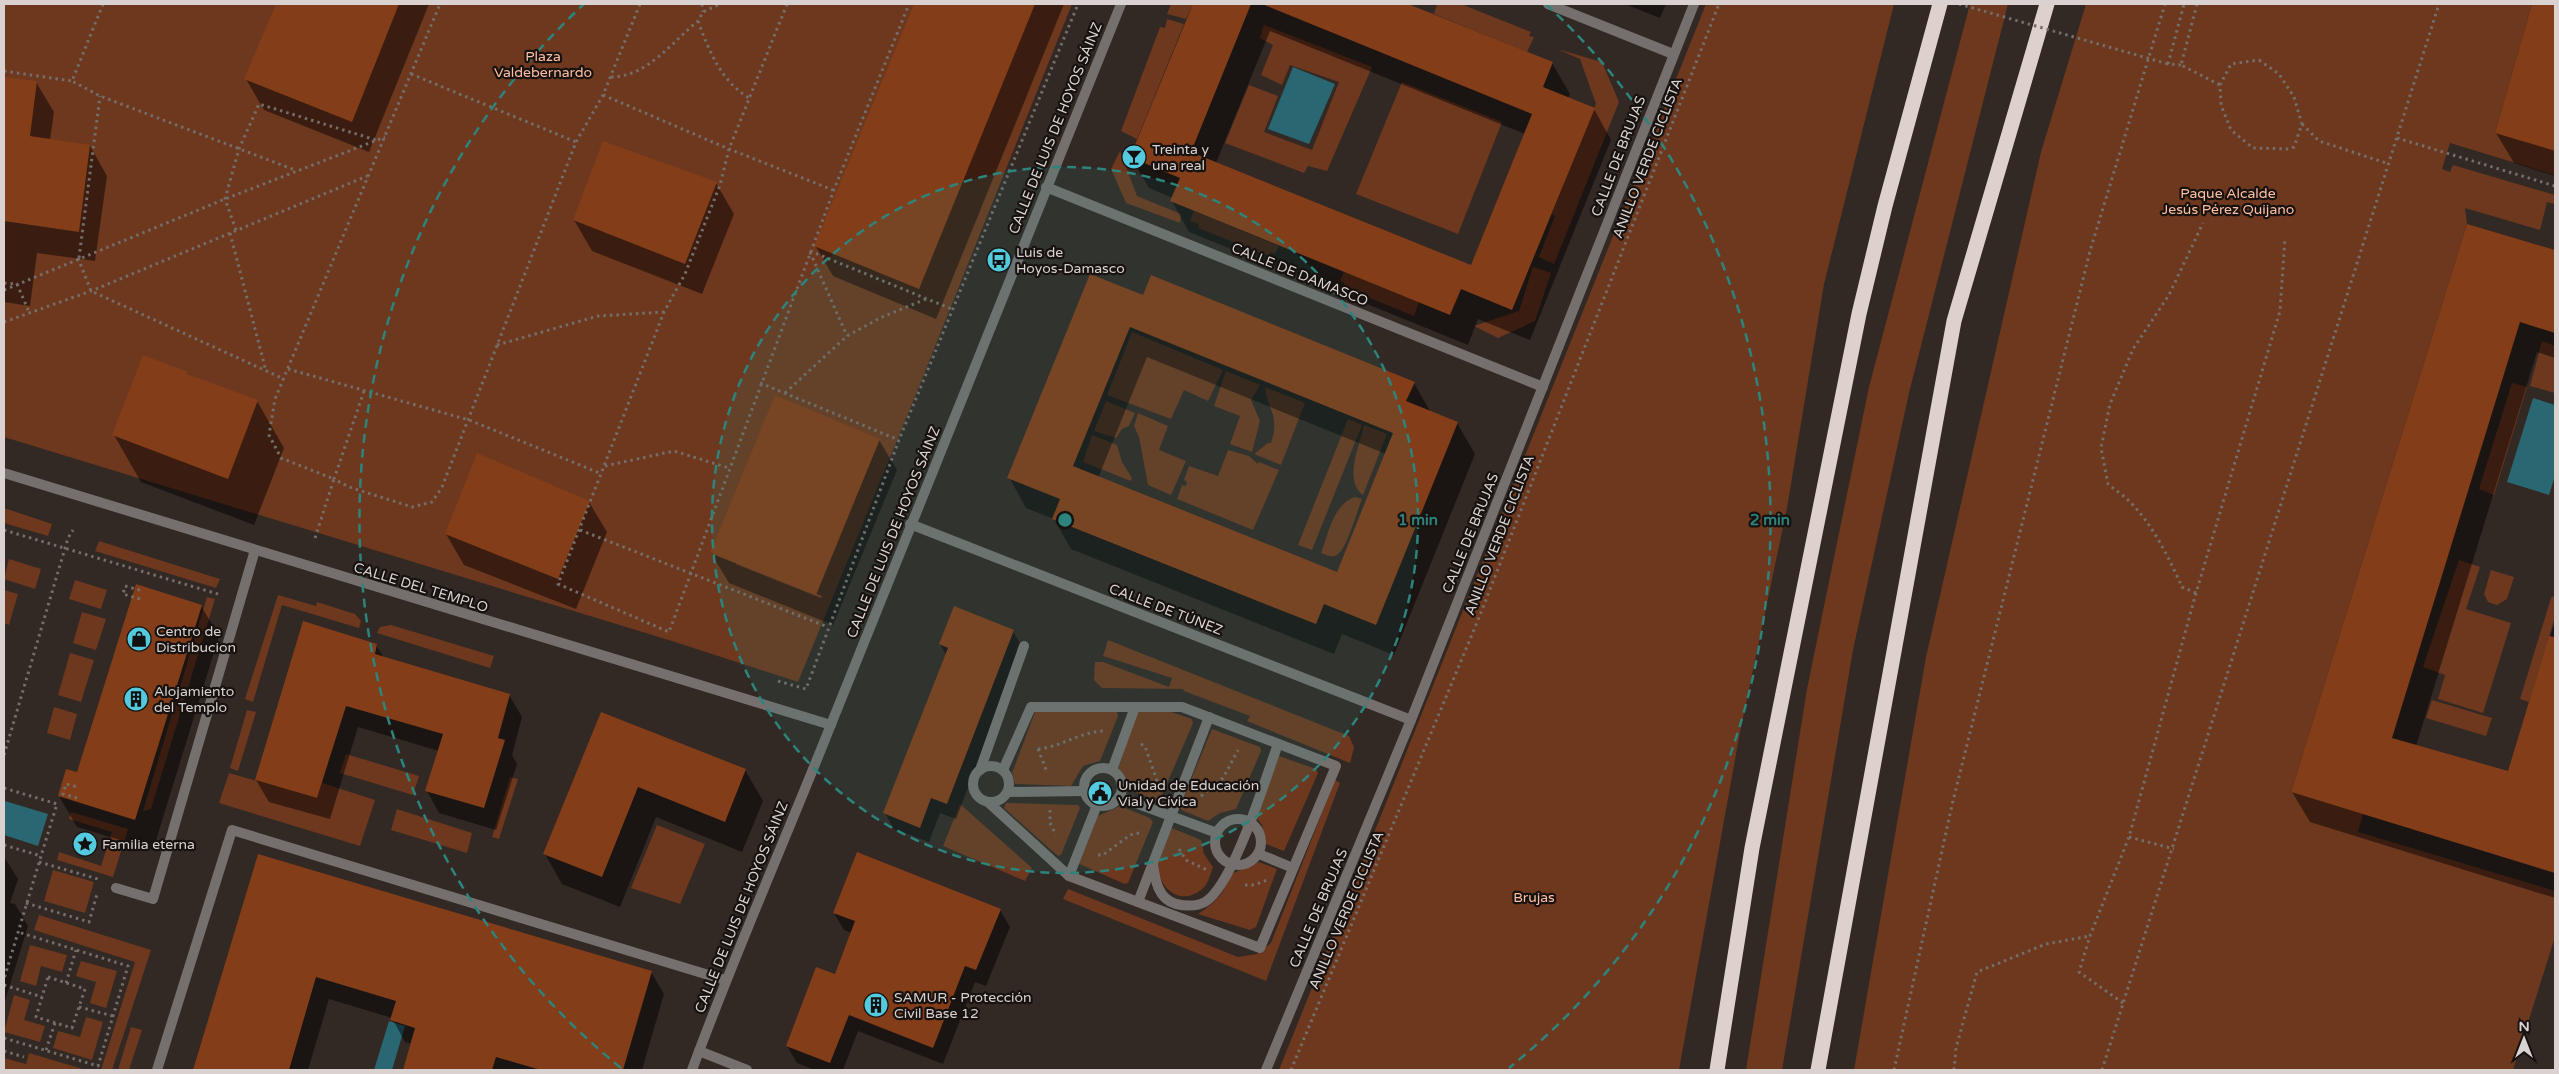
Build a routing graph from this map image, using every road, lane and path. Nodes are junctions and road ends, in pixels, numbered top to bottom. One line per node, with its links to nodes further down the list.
1 (103, 4): 28 (path)
2 (440, 4): 26 (path)
3 (640, 4): 27 (path)
4 (702, 4): 20 (path)
5 (720, 4): 20 (path)
6 (787, 4): 32 (path)
7 (909, 4): 45 (path)
8 (1078, 4): 58 (path)
9 (1121, 4): 44 (street, CALLE DE LUIS DE HOYOS SÁINZ)
10 (1548, 4): 22 (street)
11 (1694, 4): 22 (street, CALLE DE BRUJAS)
12 (1719, 4): 151 (path, ANILLO VERDE CICLISTA)
13 (1940, 4): 152 (highway)
14 (1959, 4): 23 (path, bridge)
15 (2047, 4): 153 (highway)
16 (2165, 4): 154 (path)
17 (2184, 4): 23 (path)
18 (2197, 4): 24 (path)
19 (2439, 4): 35 (path)
20 (703, 12): 21 (path)
21 (698, 21): 27 (path); 32 (path)
22 (1673, 54): 68 (street, CALLE DE BRUJAS)
23 (2168, 64): 24 (path)
24 (2181, 65): 29 (path)
25 (4, 71): 28 (path)
26 (411, 74): 34 (path); 37 (path)
27 (611, 77): 30 (path)
28 (72, 81): 31 (path)
29 (2220, 85): 33 (path); 33 (path)
30 (603, 95): 37 (path); 39 (path)
31 (100, 96): 38 (path); 52 (path)
32 (749, 98): 39 (path)
33 (2302, 124): 40 (path)
34 (385, 137): 36 (path); 42 (path)
35 (2397, 138): 40 (path); 43 (path)
36 (376, 140): 38 (path); 41 (path)
37 (576, 142): 63 (path)
38 (239, 149): 41 (path); 46 (path)
39 (729, 149): 45 (path); 60 (path)
40 (2389, 164): 119 (path)
41 (296, 170): 46 (path)
42 (368, 176): 48 (path); 64 (path)
43 (2555, 186)
44 (1046, 187): 68 (street, CALLE DE DAMASCO); 78 (street, CALLE DE LUIS DE HOYOS SÁINZ)
45 (833, 190): 51 (path)
46 (225, 198): 48 (path); 52 (path)
47 (2203, 223): 87 (path)
48 (236, 230): 49 (path)
49 (230, 233): 56 (path); 65 (path)
50 (2284, 238): 87 (path)
51 (810, 251): 57 (path); 62 (path); 67 (path)
52 (78, 258): 54 (path); 56 (path)
53 (4, 283): 54 (path)
54 (17, 284): 55 (path); 59 (path)
55 (4, 290)
56 (91, 291): 59 (path); 65 (path)
57 (926, 299): 58 (path); 62 (path)
58 (954, 310): 72 (path)
59 (29, 312): 61 (path)
60 (664, 312): 63 (path); 73 (path)
61 (4, 322)
62 (847, 336): 70 (path)
63 (497, 345): 71 (path)
64 (288, 369): 66 (path); 69 (path)
65 (266, 371): 66 (path)
66 (284, 379): 77 (path)
67 (760, 383): 70 (path); 74 (path)
68 (1542, 388): 95 (street, CALLE DE BRUJAS)
69 (364, 391): 71 (path); 77 (path)
70 (785, 393): 72 (path)
71 (469, 420): 76 (path); 77 (path)
72 (899, 440): 90 (path)
73 (604, 466): 74 (path); 76 (path)
74 (729, 468): 85 (path)
75 (4, 473): 84 (street, CALLE DEL TEMPLO)
76 (602, 474): 81 (path)
77 (334, 480): 82 (path)
78 (910, 524): 95 (street, CALLE DE TÚNEZ); 96 (street, CALLE DE LUIS DE HOYOS SÁINZ)
79 (4, 530): 83 (path)
80 (73, 530): 83 (path)
81 (580, 530): 85 (path); 85 (path)
82 (315, 538)
83 (65, 548): 89 (path); 101 (path)
84 (254, 550): 89 (street); 96 (street, CALLE DEL TEMPLO)
85 (690, 575): 90 (path)
86 (143, 591): 88 (path)
87 (2196, 593): 117 (path)
88 (140, 599)
89 (240, 601): 127 (street)
90 (828, 627): 92 (path)
91 (1024, 646): 102 (street)
92 (778, 681)
93 (1135, 707): 94 (street); 98 (street); 99 (street)
94 (1209, 717): 97 (street); 109 (street)
95 (1411, 720): 150 (street, CALLE DE BRUJAS)
96 (831, 725): 134 (street, CALLE DE LUIS DE HOYOS SÁINZ)
97 (1246, 732): 100 (street); 109 (path)
98 (1124, 736): 99 (path); 104 (street); 109 (path)
99 (1017, 738): 103 (street)
100 (1278, 744): 115 (street); 125 (street)
101 (4, 755)
102 (980, 770): 103 (street); 112 (street)
103 (1003, 770): 108 (street)
104 (1112, 770): 107 (street); 110 (street)
105 (78, 787): 111 (path)
106 (4, 788): 121 (path)
107 (1084, 791): 108 (street); 113 (street)
108 (1008, 792): 112 (street)
109 (1179, 795): 114 (street)
110 (1119, 797): 113 (street); 114 (street)
111 (77, 798)
112 (988, 802): 126 (street)
113 (1097, 806): 126 (street)
114 (1171, 816): 116 (street); 123 (street)
115 (1249, 821): 116 (street); 120 (street); 124 (street)
116 (1217, 833): 124 (street)
117 (2128, 837): 119 (path); 131 (path)
118 (4, 845): 121 (path)
119 (2174, 850): 138 (path)
120 (1259, 854): 124 (street); 125 (street)
121 (41, 856): 122 (path)
122 (39, 862): 129 (path); 129 (path)
123 (1153, 864): 124 (street); 128 (street)
124 (1232, 865)
125 (1293, 868): 128 (street)
126 (1069, 876): 128 (street)
127 (116, 888)
128 (1138, 902)
129 (26, 903): 130 (path)
130 (18, 932): 132 (path); 133 (path)
131 (2090, 936): 138 (path); 155 (path)
132 (76, 950): 135 (path); 140 (path)
133 (4, 979)
134 (725, 980): 145 (street, CALLE DE LUIS DE HOYOS SÁINZ); 147 (street)
135 (66, 983): 137 (path); 139 (path)
136 (4, 985): 137 (path)
137 (42, 997): 141 (path)
138 (2123, 1003): 156 (path)
139 (79, 1007): 140 (path); 141 (path)
140 (113, 1016): 143 (path)
141 (55, 1023): 143 (path)
142 (4, 1038): 143 (path)
143 (46, 1050)
144 (4, 1051): 146 (path)
145 (699, 1051): 148 (street, CALLE DE LUIS DE HOYOS SÁINZ); 149 (street)
146 (24, 1057)
147 (157, 1070)
148 (692, 1070)
149 (747, 1070)
150 (1266, 1070)
151 (1291, 1070)
152 (1717, 1070)
153 (1818, 1070)
154 (1894, 1070)
155 (1954, 1070)
156 (2102, 1070)

